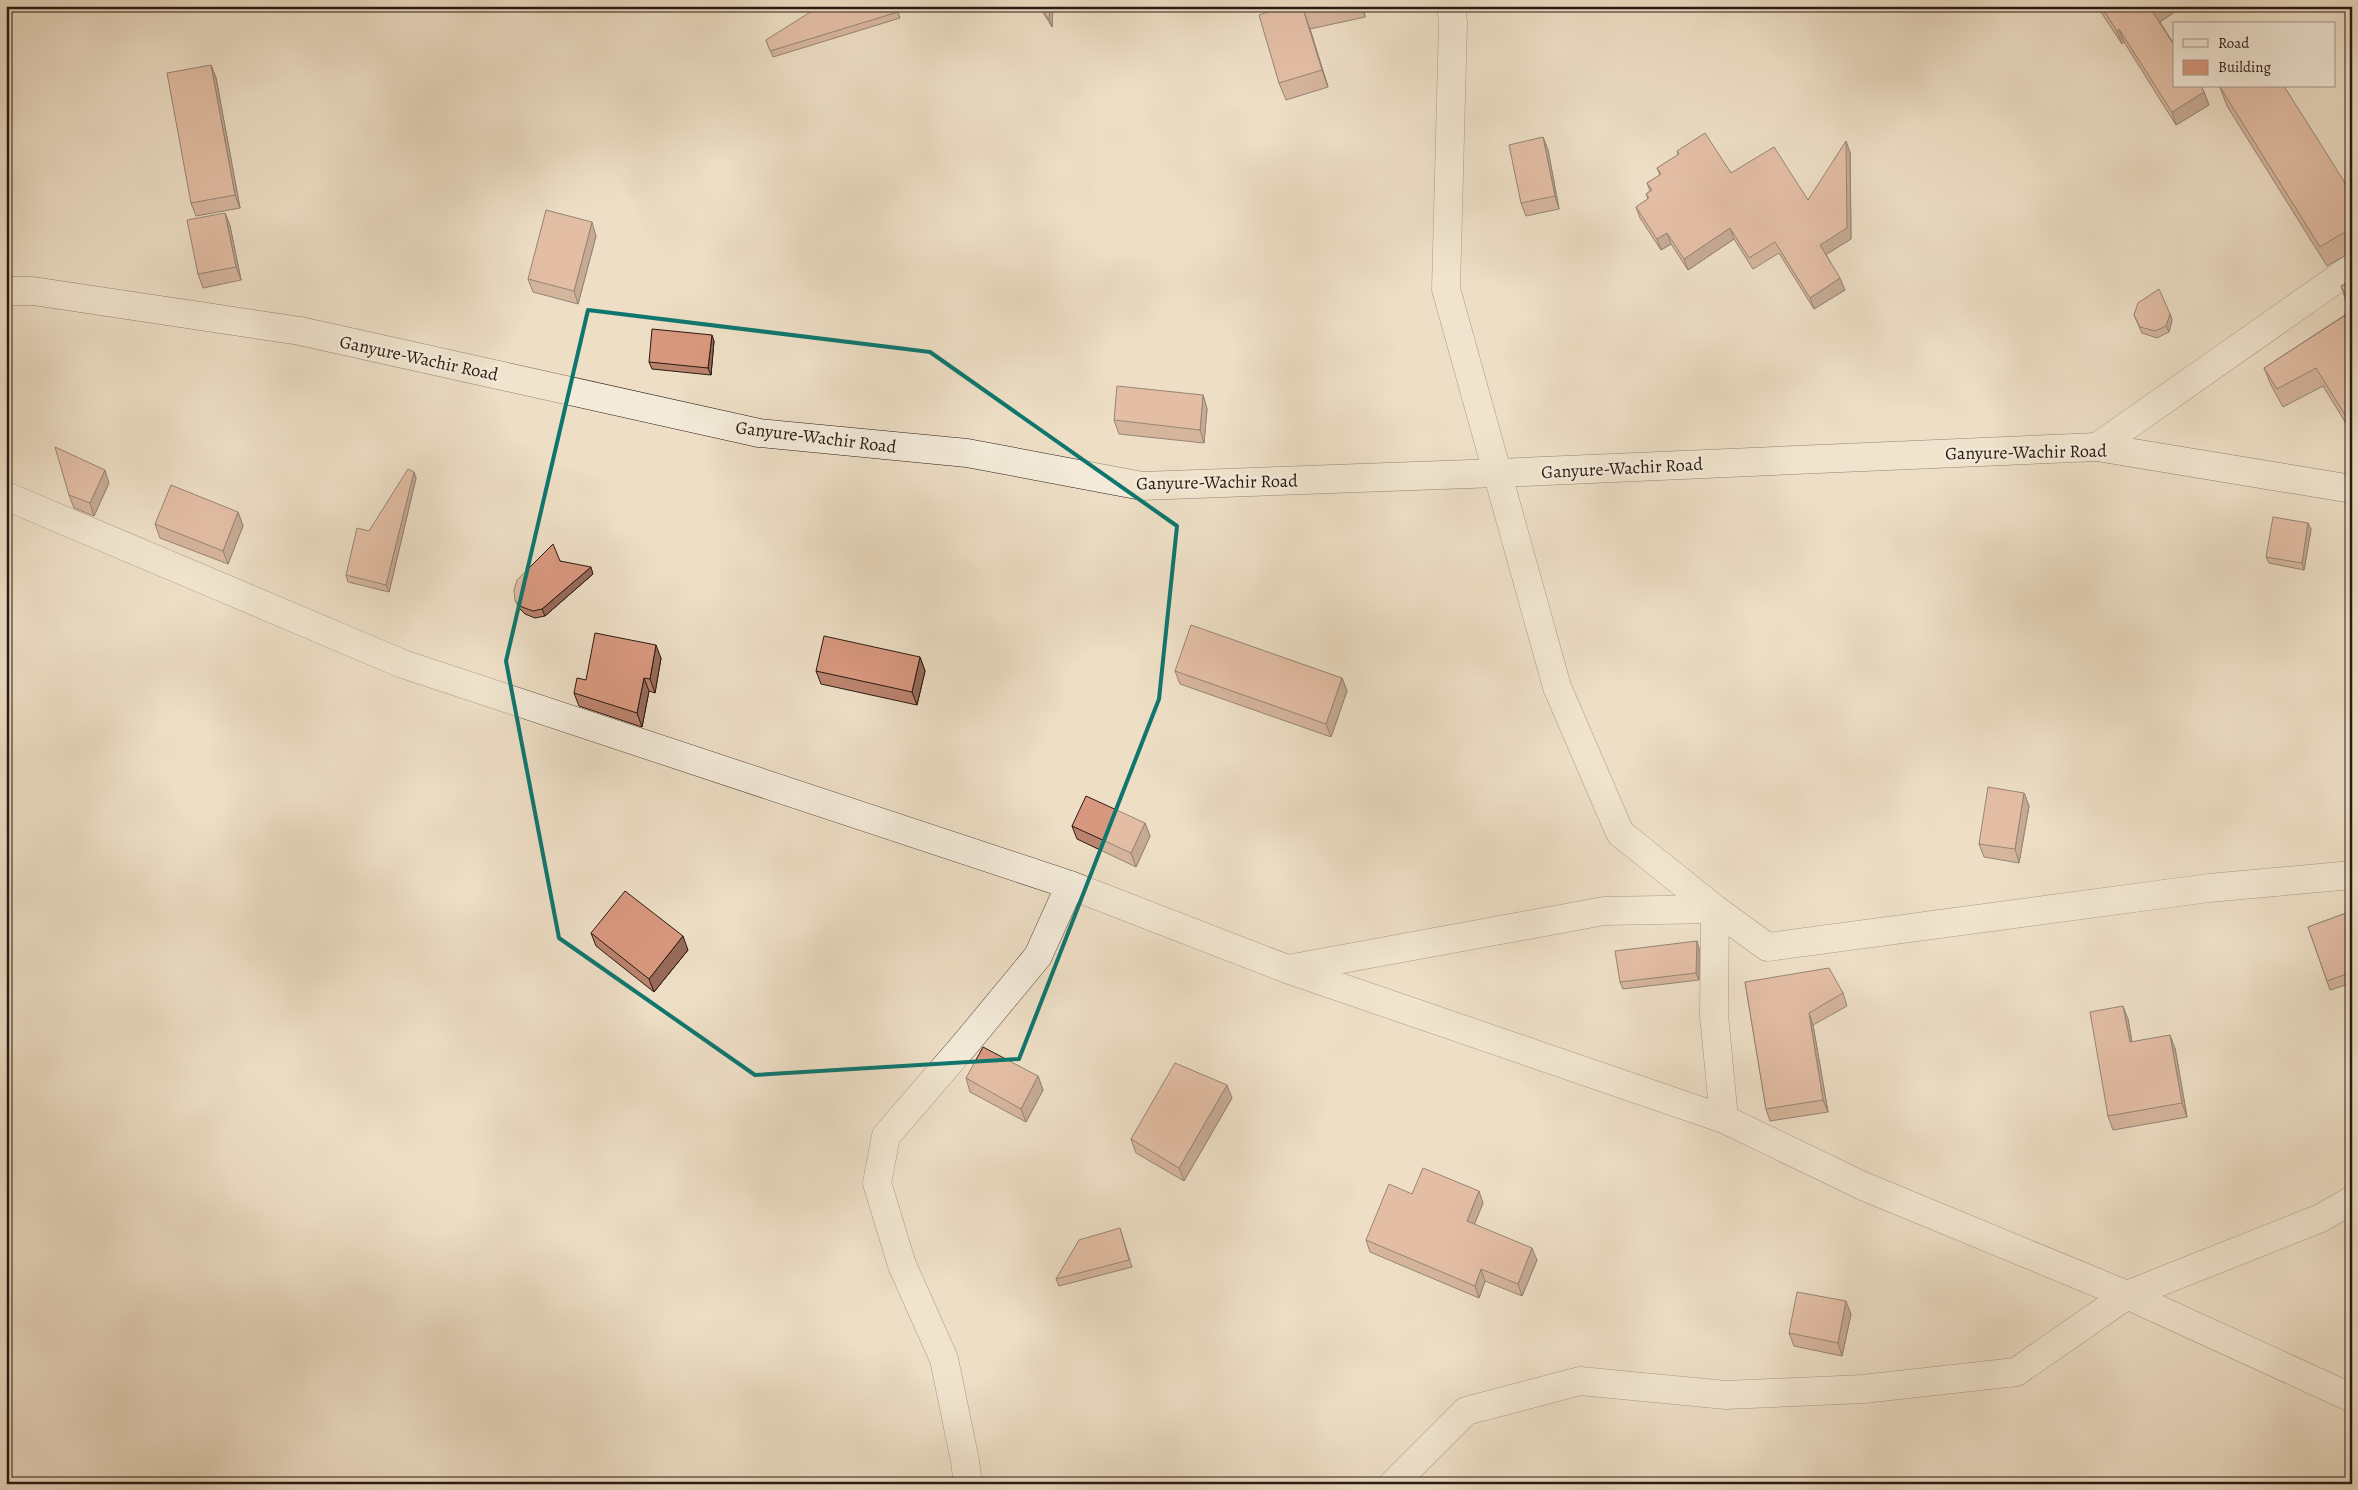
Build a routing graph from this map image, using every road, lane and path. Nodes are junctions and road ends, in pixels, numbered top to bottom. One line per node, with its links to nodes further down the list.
1 (1451, 6): 5 (street)
2 (2352, 268): 4 (street)
3 (6, 291): 5 (street, Ganyure-Wachir Road)
4 (2097, 447): 5 (street, Ganyure-Wachir Road); 6 (street, Ganyure-Wachir Road)
5 (1498, 474): 10 (street)
6 (2352, 489)
7 (6, 496): 9 (street)
8 (2352, 875): 10 (street)
9 (1070, 885): 11 (street); 16 (street)
10 (1715, 909): 11 (street); 12 (street)
11 (1287, 969): 12 (street)
12 (1724, 1119): 14 (street)
13 (2352, 1200): 14 (street)
14 (2127, 1295): 15 (street); 17 (street)
15 (2352, 1398)
16 (968, 1484)
17 (1393, 1484)

